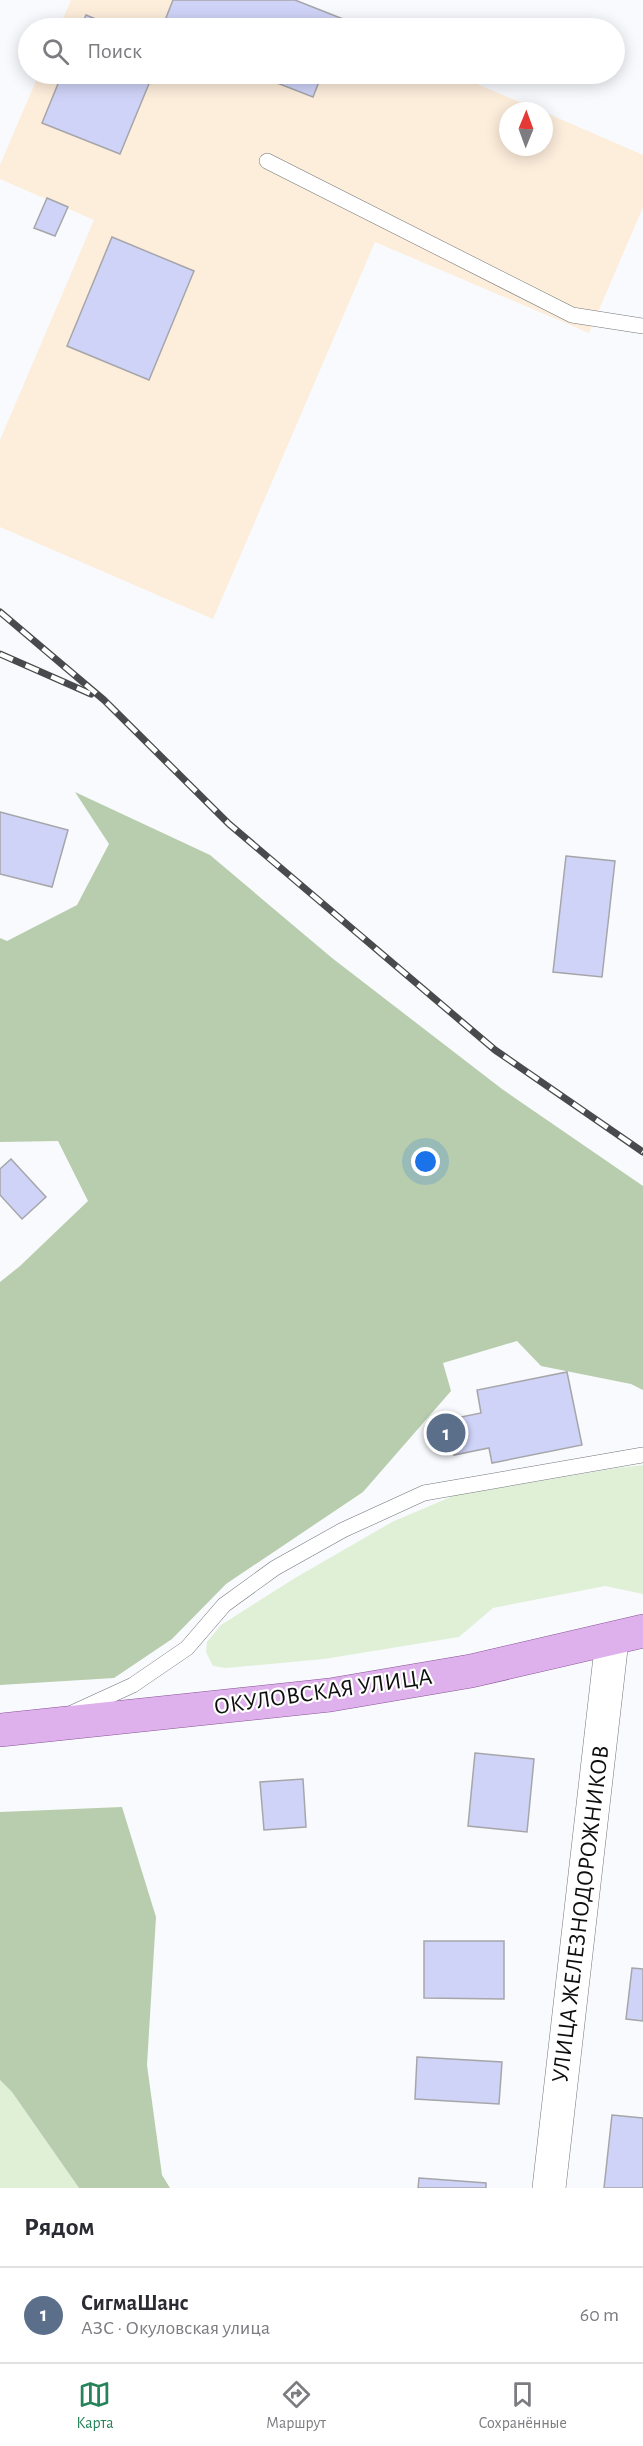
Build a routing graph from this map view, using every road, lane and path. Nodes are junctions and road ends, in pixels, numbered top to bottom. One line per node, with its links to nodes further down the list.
1 (267, 161): 2 (lane)
2 (643, 326)
3 (643, 1455): 5 (lane)
4 (628, 1636): 5 (main road, ОКУЛОВСКАЯ УЛИЦА); 7 (street, УЛИЦА ЖЕЛЕЗНОДОРОЖНИКОВ)
5 (40, 1727): 6 (main road, ОКУЛОВСКАЯ УЛИЦА)
6 (0, 1730)
7 (549, 2188)

